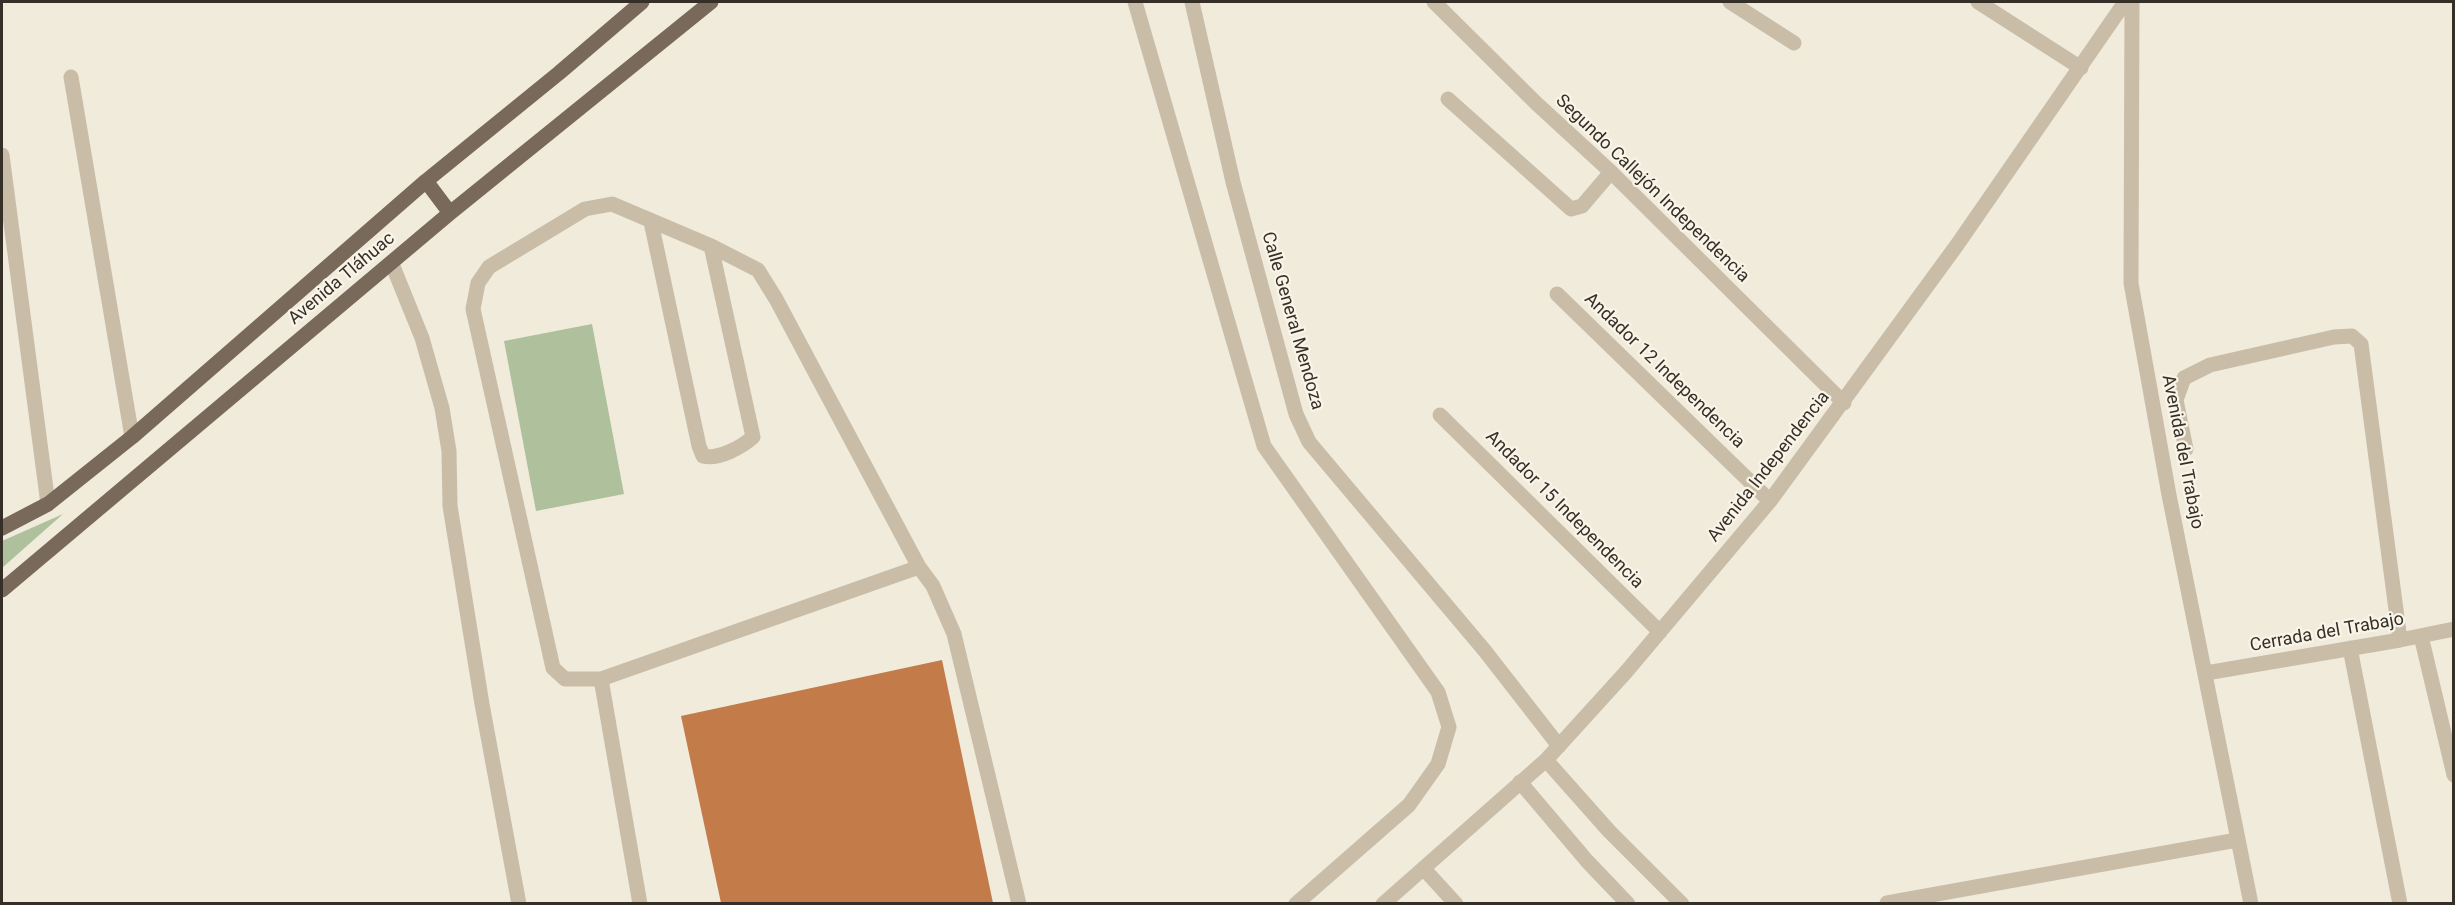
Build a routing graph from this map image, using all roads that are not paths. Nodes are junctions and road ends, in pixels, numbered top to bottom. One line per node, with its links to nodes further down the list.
1 (642, 2): 16 (main road, Avenida Tláhuac)
2 (711, 2): 17 (main road, Avenida Tláhuac)
3 (1135, 2): 47 (street)
4 (1192, 2): 38 (street, Calle General Mendoza)
5 (1434, 2): 15 (street, Segundo Callejón Independencia)
6 (1730, 2): 10 (street)
7 (1978, 2): 11 (street)
8 (2125, 2): 11 (street, Avenida Independencia)
9 (2132, 2): 36 (street, Avenida del Trabajo)
10 (1794, 43)
11 (2081, 68): 22 (street, Avenida Independencia)
12 (71, 77): 24 (street)
13 (1448, 99): 15 (street)
14 (2, 155): 27 (street)
15 (1611, 172): 22 (street, Segundo Callejón Independencia)
16 (426, 181): 17 (main road); 24 (main road, Avenida Tláhuac)
17 (450, 213): 20 (main road, Avenida Tláhuac)
18 (651, 222): 19 (street); 19 (street); 37 (street)
19 (711, 246): 29 (street)
20 (392, 264): 30 (main road, Avenida Tláhuac); 44 (street)
21 (1557, 294): 26 (street, Andador 12 Independencia)
22 (1844, 402): 26 (street, Avenida Independencia)
23 (1440, 415): 32 (street, Andador 15 Independencia)
24 (132, 437): 27 (main road, Avenida Tláhuac)
25 (2186, 449): 34 (street)
26 (1770, 501): 32 (street, Avenida Independencia)
27 (48, 504): 28 (main road, Avenida Tláhuac)
28 (2, 528)
29 (919, 567): 37 (street); 46 (street)
30 (2, 590)
31 (2454, 629): 33 (street, Cerrada del Trabajo)
32 (1660, 632): 38 (street, Avenida Independencia)
33 (2421, 636): 34 (street, Cerrada del Trabajo); 40 (street)
34 (2400, 640): 35 (street, Cerrada del Trabajo)
35 (2350, 648): 36 (street, Cerrada del Trabajo); 54 (street)
36 (2206, 673): 42 (street, Avenida del Trabajo)
37 (601, 679): 45 (street)
38 (1559, 746): 39 (street, Avenida Independencia)
39 (1546, 760): 41 (street, Avenida Independencia); 51 (street)
40 (2454, 774)
41 (1520, 783): 43 (street, Avenida Independencia); 50 (street)
42 (2237, 840): 52 (street); 53 (street, Avenida del Trabajo)
43 (1424, 869): 48 (street, Avenida Independencia); 49 (street)
44 (519, 903)
45 (640, 903)
46 (1018, 903)
47 (1296, 903)
48 (1383, 903)
49 (1456, 903)
50 (1628, 903)
51 (1682, 903)
52 (1887, 903)
53 (2249, 903)
54 (2400, 903)

